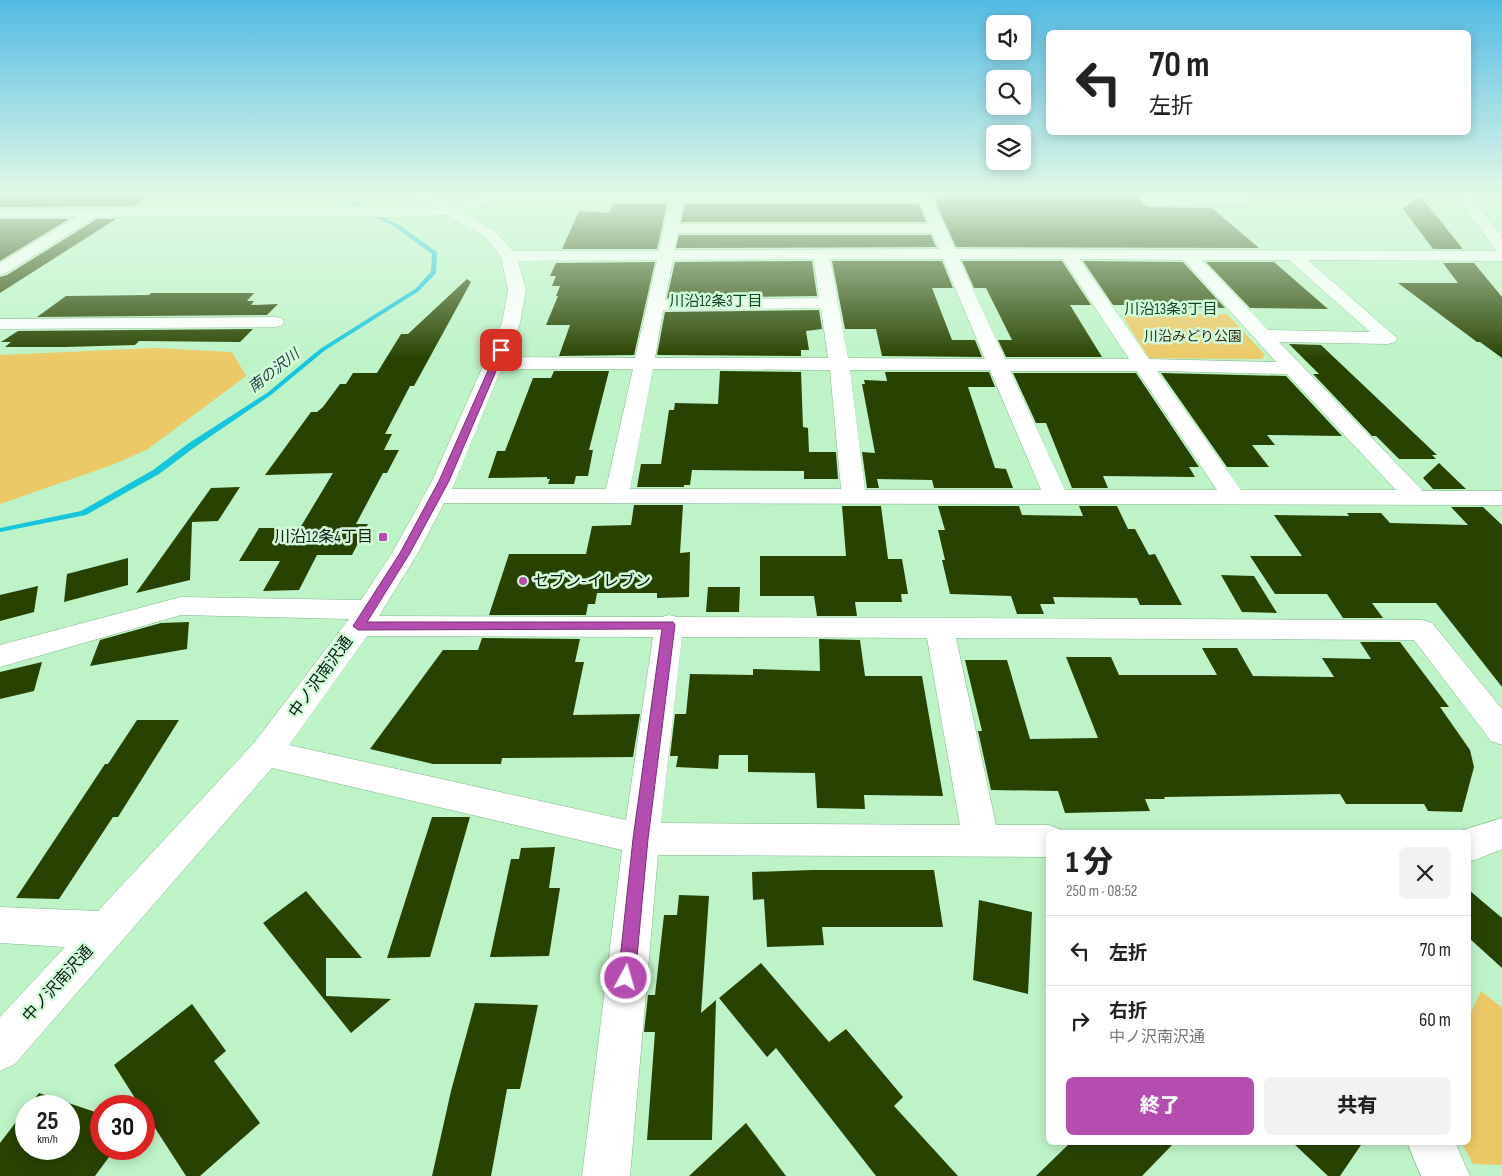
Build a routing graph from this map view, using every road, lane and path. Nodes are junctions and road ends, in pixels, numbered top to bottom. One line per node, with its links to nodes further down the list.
1 (34, 249): 13 (street)
2 (503, 249): 11 (street, 中ノ沢南沢通)
3 (667, 249): 8 (street)
4 (948, 249): 6 (street)
5 (821, 254): 6 (street); 8 (street); 14 (street)
6 (950, 254): 7 (street); 22 (street)
7 (1067, 254): 9 (street); 23 (street)
8 (666, 255): 11 (street); 15 (street)
9 (1189, 255): 10 (street); 18 (street)
10 (1293, 255): 12 (street); 18 (street)
11 (509, 256): 19 (street, 中ノ沢南沢通)
12 (1502, 256)
13 (0, 270)
14 (829, 304): 15 (street); 21 (street)
15 (655, 305): 20 (street)
16 (274, 322): 17 (street)
17 (0, 324)
18 (1263, 336): 24 (street)
19 (496, 364): 20 (street); 25 (street, 中ノ沢南沢通)
20 (643, 364): 21 (street); 26 (street)
21 (839, 364): 22 (street); 27 (street)
22 (999, 364): 23 (street); 28 (street)
23 (1144, 365): 24 (street); 29 (street)
24 (1292, 368): 30 (street)
25 (436, 496): 26 (street); 32 (street, 中ノ沢南沢通)
26 (617, 496): 27 (street)
27 (854, 497): 28 (street)
28 (1056, 497): 29 (street)
29 (1234, 498): 30 (street)
30 (1417, 498): 31 (street)
31 (1502, 498)
32 (363, 618): 33 (street); 35 (street); 37 (street, 中ノ沢南沢通)
33 (669, 625): 34 (street); 39 (street)
34 (939, 627): 36 (street); 40 (street)
35 (0, 656)
36 (1502, 732)
37 (265, 753): 39 (street); 44 (street, 中ノ沢南沢通)
38 (1502, 834): 42 (street)
39 (640, 839): 40 (street); 47 (street)
40 (981, 841): 41 (street)
41 (1046, 841)
42 (1471, 844)
43 (0, 926): 44 (street)
44 (107, 930): 45 (street, 中ノ沢南沢通)
45 (0, 1049)
46 (1431, 1145): 48 (street)
47 (606, 1176)
48 (1446, 1176)

